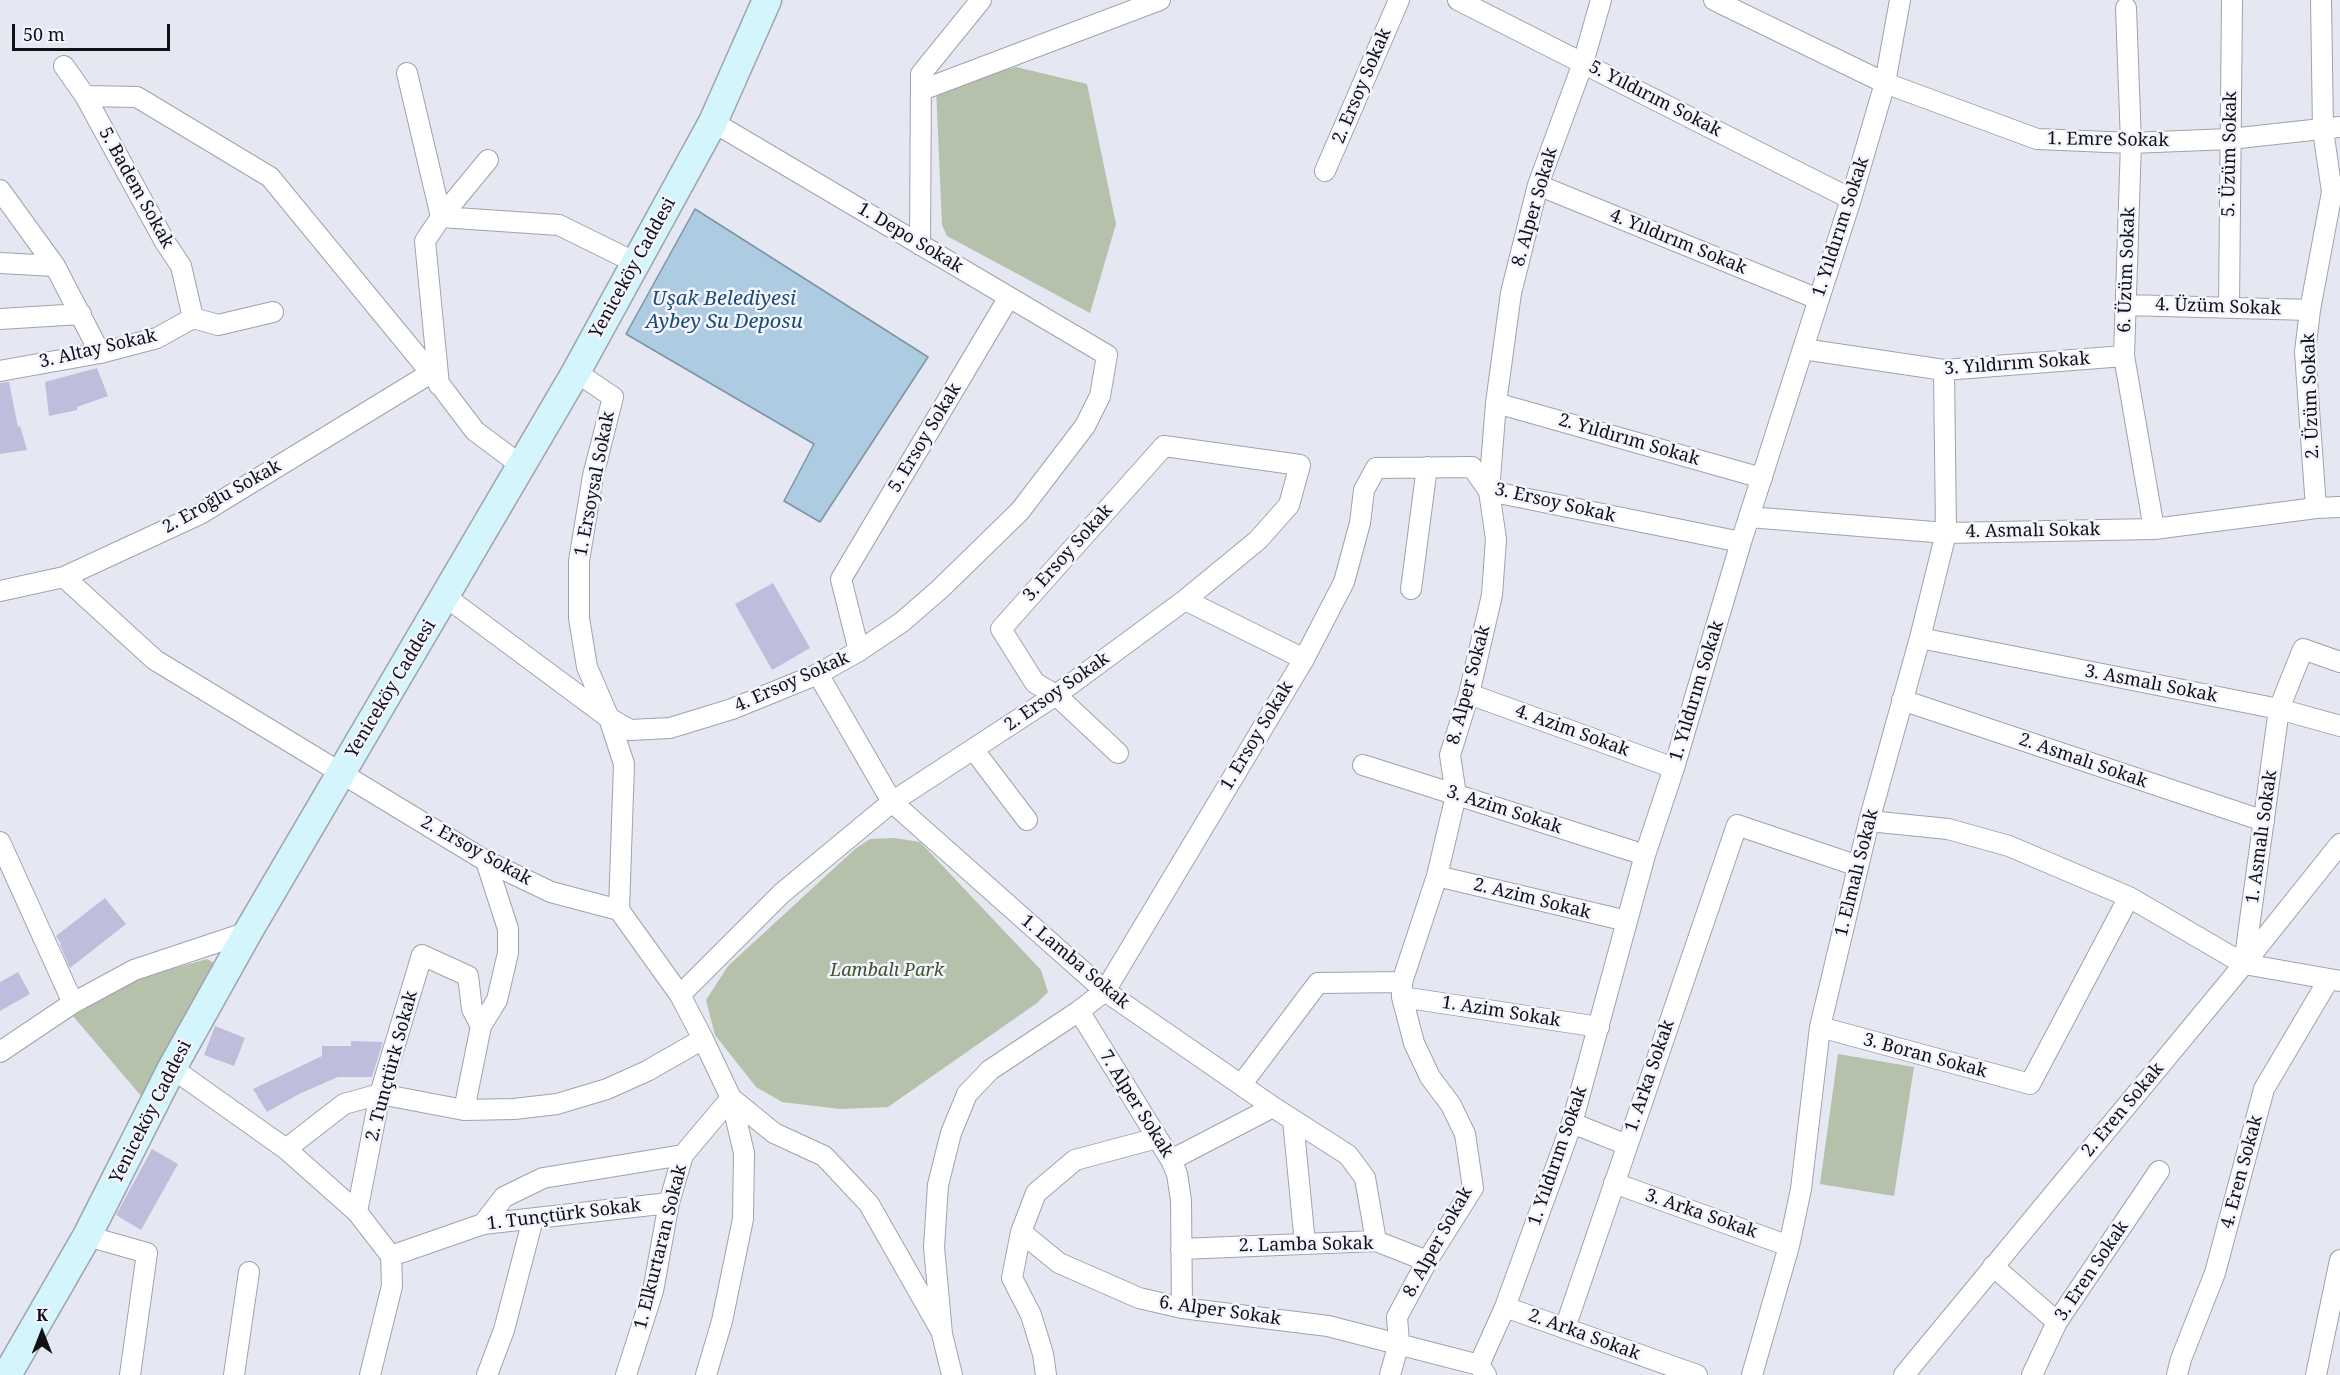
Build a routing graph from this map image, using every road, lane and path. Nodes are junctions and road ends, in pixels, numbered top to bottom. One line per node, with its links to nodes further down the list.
1 (767, 0): 18 (street, Yeniceköy Caddesi)
2 (981, 0): 16 (street)
3 (1160, 0): 16 (street)
4 (1399, 0): 23 (street, 2. Ersoy Sokak)
5 (1458, 0): 12 (street, 5. Yıldırım Sokak)
6 (1601, 0): 12 (street, 8. Alper Sokak)
7 (1714, 0): 15 (street, 1. Emre Sokak)
8 (1900, 0): 15 (street, 1. Yıldırım Sokak)
9 (2232, 0): 20 (street, 5. Üzüm Sokak)
10 (2321, 0): 19 (street, 2. Üzüm Sokak)
11 (2126, 8): 21 (street, 6. Üzüm Sokak)
12 (1583, 63): 24 (street, 8. Alper Sokak); 26 (street, 5. Yıldırım Sokak)
13 (64, 66): 17 (street, 5. Badem Sokak)
14 (407, 73): 27 (street)
15 (1885, 83): 21 (street, 1. Emre Sokak); 26 (street, 1. Yıldırım Sokak)
16 (922, 90): 28 (street)
17 (85, 96): 39 (street, 5. Badem Sokak); 48 (street)
18 (713, 122): 28 (street, 1. Depo Sokak); 30 (street, Yeniceköy Caddesi)
19 (2331, 129): 20 (street, 1. Emre Sokak); 36 (street, 2. Üzüm Sokak)
20 (2230, 139): 21 (street, 1. Emre Sokak); 35 (street, 5. Üzüm Sokak)
21 (2131, 143): 34 (street, 6. Üzüm Sokak)
22 (488, 160): 27 (street)
23 (1325, 171)
24 (1538, 185): 33 (street, 4. Yıldırım Sokak); 49 (street, 8. Alper Sokak)
25 (0, 190): 31 (street)
26 (1851, 199): 33 (street, 1. Yıldırım Sokak)
27 (441, 217): 30 (street); 48 (street)
28 (920, 244): 32 (street, 1. Depo Sokak)
29 (0, 263): 31 (street)
30 (636, 263): 47 (street, Yeniceköy Caddesi)
31 (55, 266): 38 (street)
32 (1009, 297): 43 (street, 1. Depo Sokak); 68 (street, 5. Ersoy Sokak)
33 (1818, 299): 41 (street, 1. Yıldırım Sokak)
34 (2126, 305): 35 (street, 4. Üzüm Sokak); 44 (street, 6. Üzüm Sokak)
35 (2229, 308): 36 (street, 4. Üzüm Sokak)
36 (2310, 310): 57 (street, 2. Üzüm Sokak)
37 (273, 312): 39 (street)
38 (81, 314): 40 (street); 42 (street)
39 (193, 318): 42 (street, 3. Altay Sokak)
40 (0, 319)
41 (1803, 349): 45 (street, 3. Yıldırım Sokak); 54 (street, 1. Yıldırım Sokak)
42 (100, 353): 46 (street, 3. Altay Sokak)
43 (1107, 355): 68 (street, 4. Ersoy Sokak)
44 (2124, 356): 45 (street, 3. Yıldırım Sokak); 59 (street, 6. Üzüm Sokak)
45 (1944, 370): 60 (street, 1. Elmalı Sokak)
46 (0, 371)
47 (576, 372): 51 (street, Yeniceköy Caddesi); 76 (street, 1. Ersoysal Sokak)
48 (435, 379): 51 (street); 62 (street, 2. Eroğlu Sokak)
49 (1496, 403): 54 (street, 2. Yıldırım Sokak); 55 (street, 8. Alper Sokak)
50 (1300, 465): 66 (street, 2. Ersoy Sokak); 73 (street, 3. Ersoy Sokak)
51 (522, 466): 65 (street, Yeniceköy Caddesi)
52 (1427, 467): 53 (street, 3. Ersoy Sokak); 55 (street, 3. Ersoy Sokak); 63 (street)
53 (1376, 468): 69 (street, 1. Ersoy Sokak)
54 (1762, 478): 58 (street, 1. Yıldırım Sokak)
55 (1489, 491): 61 (street, 3. Ersoy Sokak); 72 (street, 8. Alper Sokak)
56 (2340, 507): 57 (street, 4. Asmalı Sokak)
57 (2316, 508): 59 (street, 4. Asmalı Sokak)
58 (1749, 517): 60 (street, 4. Asmalı Sokak); 61 (street, 1. Yıldırım Sokak)
59 (2154, 529): 60 (street, 4. Asmalı Sokak)
60 (1946, 533): 67 (street, 1. Elmalı Sokak)
61 (1741, 542): 81 (street, 1. Yıldırım Sokak)
62 (64, 577): 64 (street, 2. Eroğlu Sokak); 82 (street, 2. Ersoy Sokak)
63 (1411, 589)
64 (0, 591)
65 (446, 597): 76 (street, 4. Ersoy Sokak); 82 (street, Yeniceköy Caddesi)
66 (1185, 600): 69 (street); 73 (street, 2. Ersoy Sokak)
67 (1920, 639): 74 (street, 1. Elmalı Sokak); 75 (street, 3. Asmalı Sokak)
68 (859, 651): 71 (street, 4. Ersoy Sokak)
69 (1304, 658): 101 (street, 1. Ersoy Sokak)
70 (2340, 662): 75 (street)
71 (818, 674): 76 (street, 4. Ersoy Sokak); 84 (street, 1. Lamba Sokak)
72 (1469, 694): 81 (street, 4. Azim Sokak); 83 (street, 8. Alper Sokak)
73 (1056, 695): 78 (street, 2. Ersoy Sokak); 79 (street)
74 (1902, 700): 86 (street, 1. Elmalı Sokak); 87 (street, 2. Asmalı Sokak)
75 (2279, 709): 77 (street, 3. Asmalı Sokak); 87 (street, 1. Asmalı Sokak)
76 (609, 718): 95 (street)
77 (2340, 726)
78 (973, 749): 84 (street, 2. Ersoy Sokak); 85 (street)
79 (1118, 753)
80 (1363, 765): 83 (street, 3. Azim Sokak)
81 (1674, 768): 90 (street, 1. Yıldırım Sokak)
82 (342, 773): 91 (street, 2. Ersoy Sokak); 97 (street, Yeniceköy Caddesi)
83 (1456, 795): 90 (street, 3. Azim Sokak); 93 (street, 8. Alper Sokak)
84 (892, 802): 101 (street, 1. Lamba Sokak); 102 (street, 2. Ersoy Sokak)
85 (1027, 820)
86 (1869, 821): 92 (street, 1. Elmalı Sokak); 94 (street)
87 (2264, 821): 98 (street, 1. Asmalı Sokak)
88 (0, 842): 103 (street)
89 (2340, 844): 98 (street, 2. Eren Sokak)
90 (1645, 855): 96 (street, 1. Yıldırım Sokak)
91 (486, 861): 95 (street, 2. Ersoy Sokak); 105 (street)
92 (1858, 866): 107 (street, 1. Elmalı Sokak); 119 (street, 1. Arka Sokak)
93 (1437, 876): 96 (street, 2. Azim Sokak); 100 (street, 8. Alper Sokak)
94 (2128, 897): 98 (street); 107 (street, 3. Boran Sokak)
95 (619, 910): 102 (street)
96 (1627, 921): 106 (street, 1. Yıldırım Sokak)
97 (248, 932): 103 (street); 110 (street, Yeniceköy Caddesi)
98 (2244, 964): 99 (street); 138 (street, 2. Eren Sokak)
99 (2334, 980): 161 (street, 4. Eren Sokak)
100 (1402, 989): 106 (street, 1. Azim Sokak); 111 (street, 1. Azim Sokak); 137 (street, 8. Alper Sokak)
101 (1105, 991): 104 (street); 111 (street, 1. Lamba Sokak)
102 (680, 994): 108 (street)
103 (73, 1003): 109 (street)
104 (1079, 1011): 118 (street, 7. Alper Sokak); 144 (street)
105 (481, 1026): 112 (street, 2. Tunçtürk Sokak); 115 (street)
106 (1599, 1027): 117 (street, 1. Yıldırım Sokak)
107 (1820, 1027): 133 (street, 1. Elmalı Sokak)
108 (703, 1039): 113 (street); 115 (street)
109 (0, 1052)
110 (172, 1068): 120 (street); 130 (street, Yeniceköy Caddesi)
111 (1241, 1085): 114 (street, 1. Lamba Sokak)
112 (380, 1094): 115 (street); 120 (street); 126 (street, 2. Tunçtürk Sokak)
113 (731, 1098): 121 (street, 1. Elkurtaran Sokak); 144 (street); 153 (street)
114 (1273, 1107): 116 (street, 1. Lamba Sokak); 122 (street)
115 (464, 1110)
116 (1293, 1120): 131 (street, 1. Lamba Sokak); 132 (street)
117 (1572, 1123): 119 (street); 140 (street, 1. Yıldırım Sokak)
118 (1157, 1138): 122 (street, 7. Alper Sokak); 129 (street)
119 (1627, 1145): 124 (street, 1. Arka Sokak)
120 (286, 1149): 126 (street)
121 (683, 1155): 125 (street, 1. Elkurtaran Sokak); 128 (street)
122 (1171, 1160): 134 (street, 7. Alper Sokak)
123 (2159, 1171): 142 (street, 3. Eren Sokak)
124 (1614, 1183): 133 (street, 3. Arka Sokak); 143 (street, 1. Arka Sokak)
125 (669, 1203): 127 (street, 1. Tunçtürk Sokak); 152 (street, 1. Elkurtaran Sokak)
126 (357, 1212): 135 (street)
127 (533, 1218): 128 (street, 1. Tunçtürk Sokak); 151 (street)
128 (483, 1224): 135 (street, 1. Tunçtürk Sokak)
129 (1021, 1232): 141 (street, 6. Alper Sokak); 155 (street)
130 (87, 1236): 147 (street, Yeniceköy Caddesi); 148 (street)
131 (1376, 1241): 132 (street, 2. Lamba Sokak); 137 (street, 2. Lamba Sokak)
132 (1305, 1244): 134 (street, 2. Lamba Sokak)
133 (1789, 1246): 158 (street, 1. Elmalı Sokak)
134 (1181, 1249): 141 (street, 7. Alper Sokak)
135 (391, 1256): 150 (street)
136 (2340, 1260): 162 (street)
137 (1427, 1261): 145 (street, 8. Alper Sokak)
138 (1993, 1266): 142 (street); 159 (street, 2. Eren Sokak)
139 (249, 1272): 149 (street)
140 (1505, 1307): 143 (street, 2. Arka Sokak); 146 (street, 1. Yıldırım Sokak)
141 (1182, 1308): 145 (street, 6. Alper Sokak)
142 (2057, 1322): 160 (street, 3. Eren Sokak)
143 (1565, 1328): 157 (street, 2. Arka Sokak)
144 (942, 1334): 154 (street)
145 (1399, 1343): 146 (street, 6. Alper Sokak); 156 (street, 8. Alper Sokak)
146 (1483, 1370)
147 (7, 1375)
148 (130, 1375)
149 (234, 1375)
150 (370, 1375)
151 (487, 1375)
152 (626, 1375)
153 (706, 1375)
154 (952, 1375)
155 (1046, 1375)
156 (1390, 1375)
157 (1697, 1375)
158 (1752, 1375)
159 (1904, 1375)
160 (2032, 1375)
161 (2177, 1375)
162 (2316, 1375)

